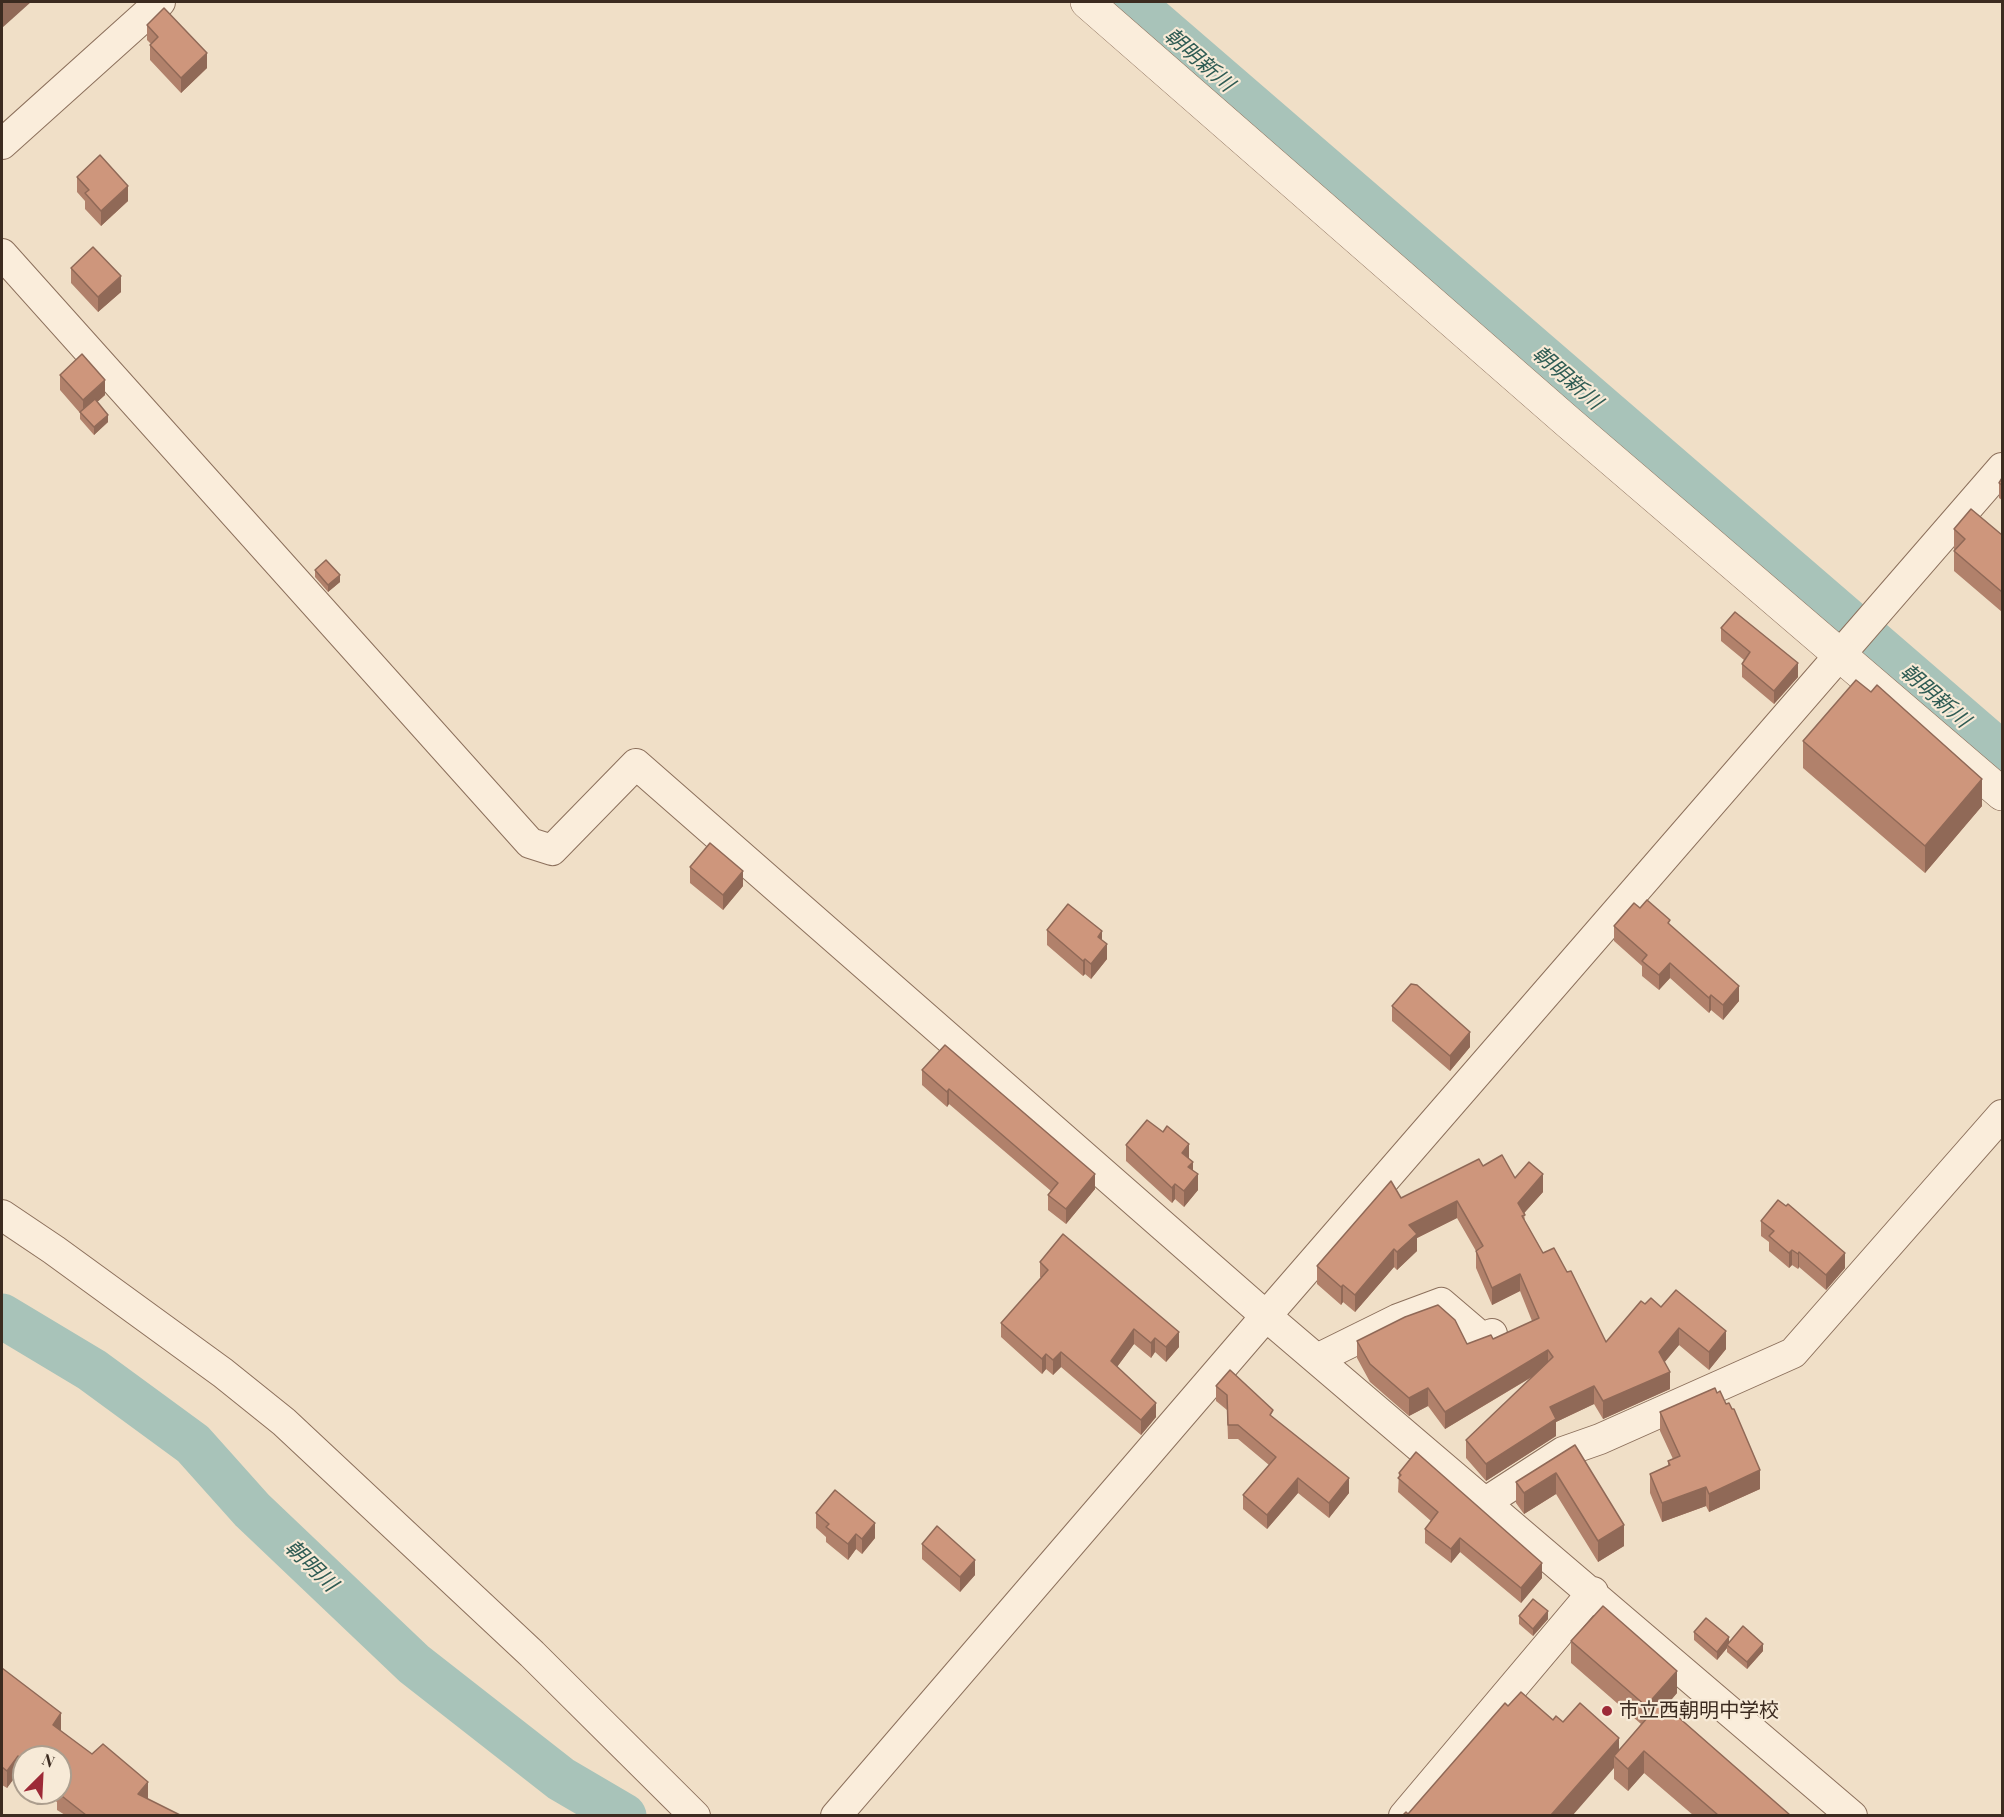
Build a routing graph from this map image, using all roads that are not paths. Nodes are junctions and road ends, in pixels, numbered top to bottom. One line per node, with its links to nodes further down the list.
1 (160, 2): 3 (street)
2 (1087, 2): 6 (street)
3 (2, 144)
4 (2, 254): 10 (street)
5 (2002, 468): 6 (street)
6 (1855, 640): 7 (street); 10 (street)
7 (2002, 794)
8 (2002, 1115): 13 (street)
9 (2, 1215): 15 (street)
10 (1266, 1316): 12 (street); 16 (street)
11 (1492, 1334): 12 (street)
12 (1317, 1359): 13 (street)
13 (1486, 1502): 14 (street)
14 (1593, 1592): 17 (street); 18 (street)
15 (695, 1815)
16 (836, 1815)
17 (1404, 1815)
18 (1852, 1815)

